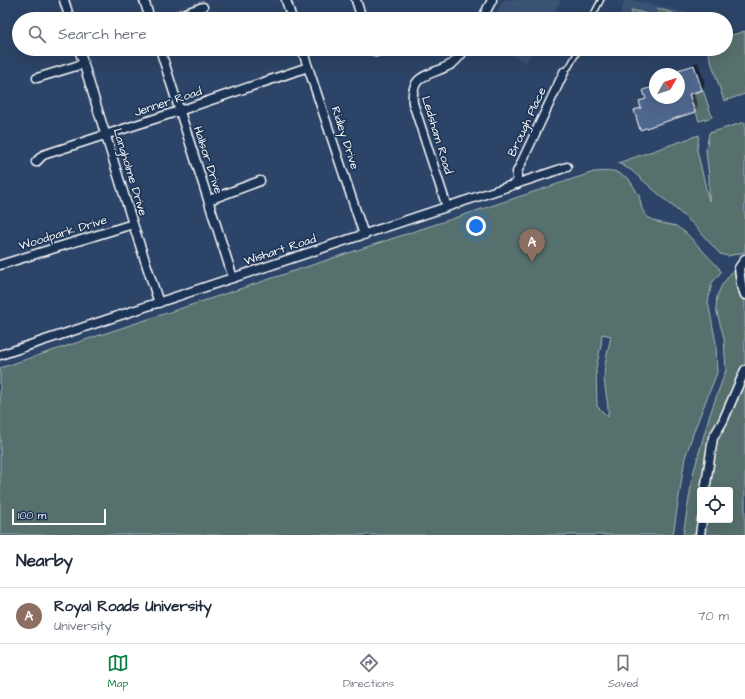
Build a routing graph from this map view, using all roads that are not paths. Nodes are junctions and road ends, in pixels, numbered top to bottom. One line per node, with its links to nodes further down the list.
1 (64, 0): 8 (street)
2 (144, 0): 9 (street)
3 (286, 0): 11 (street)
4 (356, 0): 12 (street)
5 (492, 0): 13 (street)
6 (600, 0): 14 (lane)
7 (203, 7): 10 (street)
8 (68, 12)
9 (148, 12)
10 (189, 12)
11 (290, 12)
12 (360, 12)
13 (486, 12)
14 (594, 12)
15 (80, 56): 20 (street, Langholme Drive)
16 (162, 56): 24 (street, Hallsor Drive)
17 (304, 56): 21 (street, Ridley Drive)
18 (459, 56): 31 (street, Ledsham Road)
19 (574, 56): 22 (lane)
20 (83, 64): 23 (street); 25 (street, Langholme Drive)
21 (308, 67): 24 (street, Jenner Road); 33 (street, Ridley Drive)
22 (564, 72): 29 (street, Brough Place)
23 (37, 78)
24 (179, 111): 25 (street, Jenner Road); 30 (street, Hallsor Drive)
25 (105, 135): 26 (street, Jenner Road); 32 (street, Langholme Drive)
26 (36, 162)
27 (567, 167): 29 (street, Wishart Road)
28 (260, 181): 30 (street)
29 (517, 184): 31 (street, Wishart Road)
30 (208, 200): 36 (street, Hallsor Drive)
31 (447, 207): 33 (street, Wishart Road)
32 (133, 224): 35 (street, Woodpark Drive); 38 (street, Langholme Drive)
33 (364, 235): 36 (street, Wishart Road)
34 (745, 259): 37 (street)
35 (0, 265)
36 (234, 278): 38 (street, Wishart Road)
37 (745, 295)
38 (159, 302): 39 (street, Wishart Road)
39 (0, 355)
40 (745, 370): 41 (street)
41 (705, 487)
42 (702, 523): 43 (street)
43 (700, 535)

